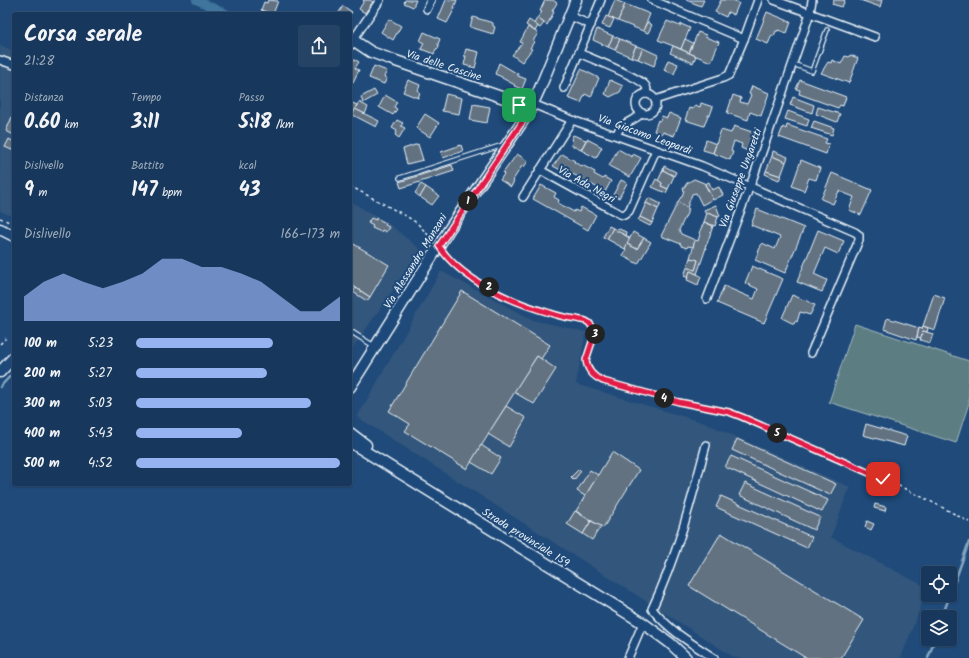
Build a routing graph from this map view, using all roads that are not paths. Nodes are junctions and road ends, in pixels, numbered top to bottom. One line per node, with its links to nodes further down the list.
1 (380, 0): 16 (street)
2 (431, 0): 9 (street)
3 (576, 0): 11 (street, Via Alessandro Manzoni)
4 (601, 0): 12 (street)
5 (652, 0): 15 (street)
6 (758, 0): 15 (street)
7 (774, 0): 10 (street)
8 (812, 0): 10 (street, Via Giuseppe Ungaretti)
9 (426, 9)
10 (810, 13): 14 (street); 19 (street, Via Giuseppe Ungaretti)
11 (570, 16): 12 (street); 24 (street, Via Alessandro Manzoni)
12 (591, 25): 17 (street)
13 (827, 30): 19 (lane)
14 (875, 37)
15 (744, 39): 23 (street)
16 (352, 42): 24 (street, Via delle Cascine)
17 (579, 53): 21 (street); 22 (street)
18 (0, 60): 20 (street)
19 (793, 64): 32 (street, Via Giuseppe Ungaretti)
20 (12, 65)
21 (564, 88)
22 (646, 94): 23 (street); 25 (street)
23 (655, 100): 25 (street)
24 (531, 108): 26 (street, Via Giacomo Leopardi); 28 (street, Via Alessandro Manzoni)
25 (642, 114): 27 (street)
26 (572, 120): 27 (street, Via Giacomo Leopardi); 30 (street, Via Ada Negri)
27 (616, 135): 29 (street, Via Giacomo Leopardi)
28 (506, 144): 31 (lane); 38 (street, Via Alessandro Manzoni)
29 (656, 150): 30 (street, Via Ada Negri); 32 (street, Via Giacomo Leopardi)
30 (540, 170): 33 (street, Via Ada Negri)
31 (400, 178)
32 (749, 187): 36 (street, Via Giuseppe Ungaretti); 39 (street, Via Giacomo Leopardi)
33 (523, 197)
34 (0, 230): 35 (street)
35 (12, 235)
36 (707, 299)
37 (352, 333): 38 (lane)
38 (375, 347): 42 (street, Via Alessandro Manzoni)
39 (811, 353)
40 (12, 359): 41 (street)
41 (0, 372)
42 (352, 384)
43 (352, 434): 46 (street)
44 (352, 443): 46 (street, Strada provinciale 159)
45 (706, 445): 50 (street)
46 (385, 464): 47 (street, Strada provinciale 159)
47 (643, 623): 48 (street); 49 (street, Strada provinciale 159)
48 (628, 658)
49 (686, 658)
50 (714, 658)

